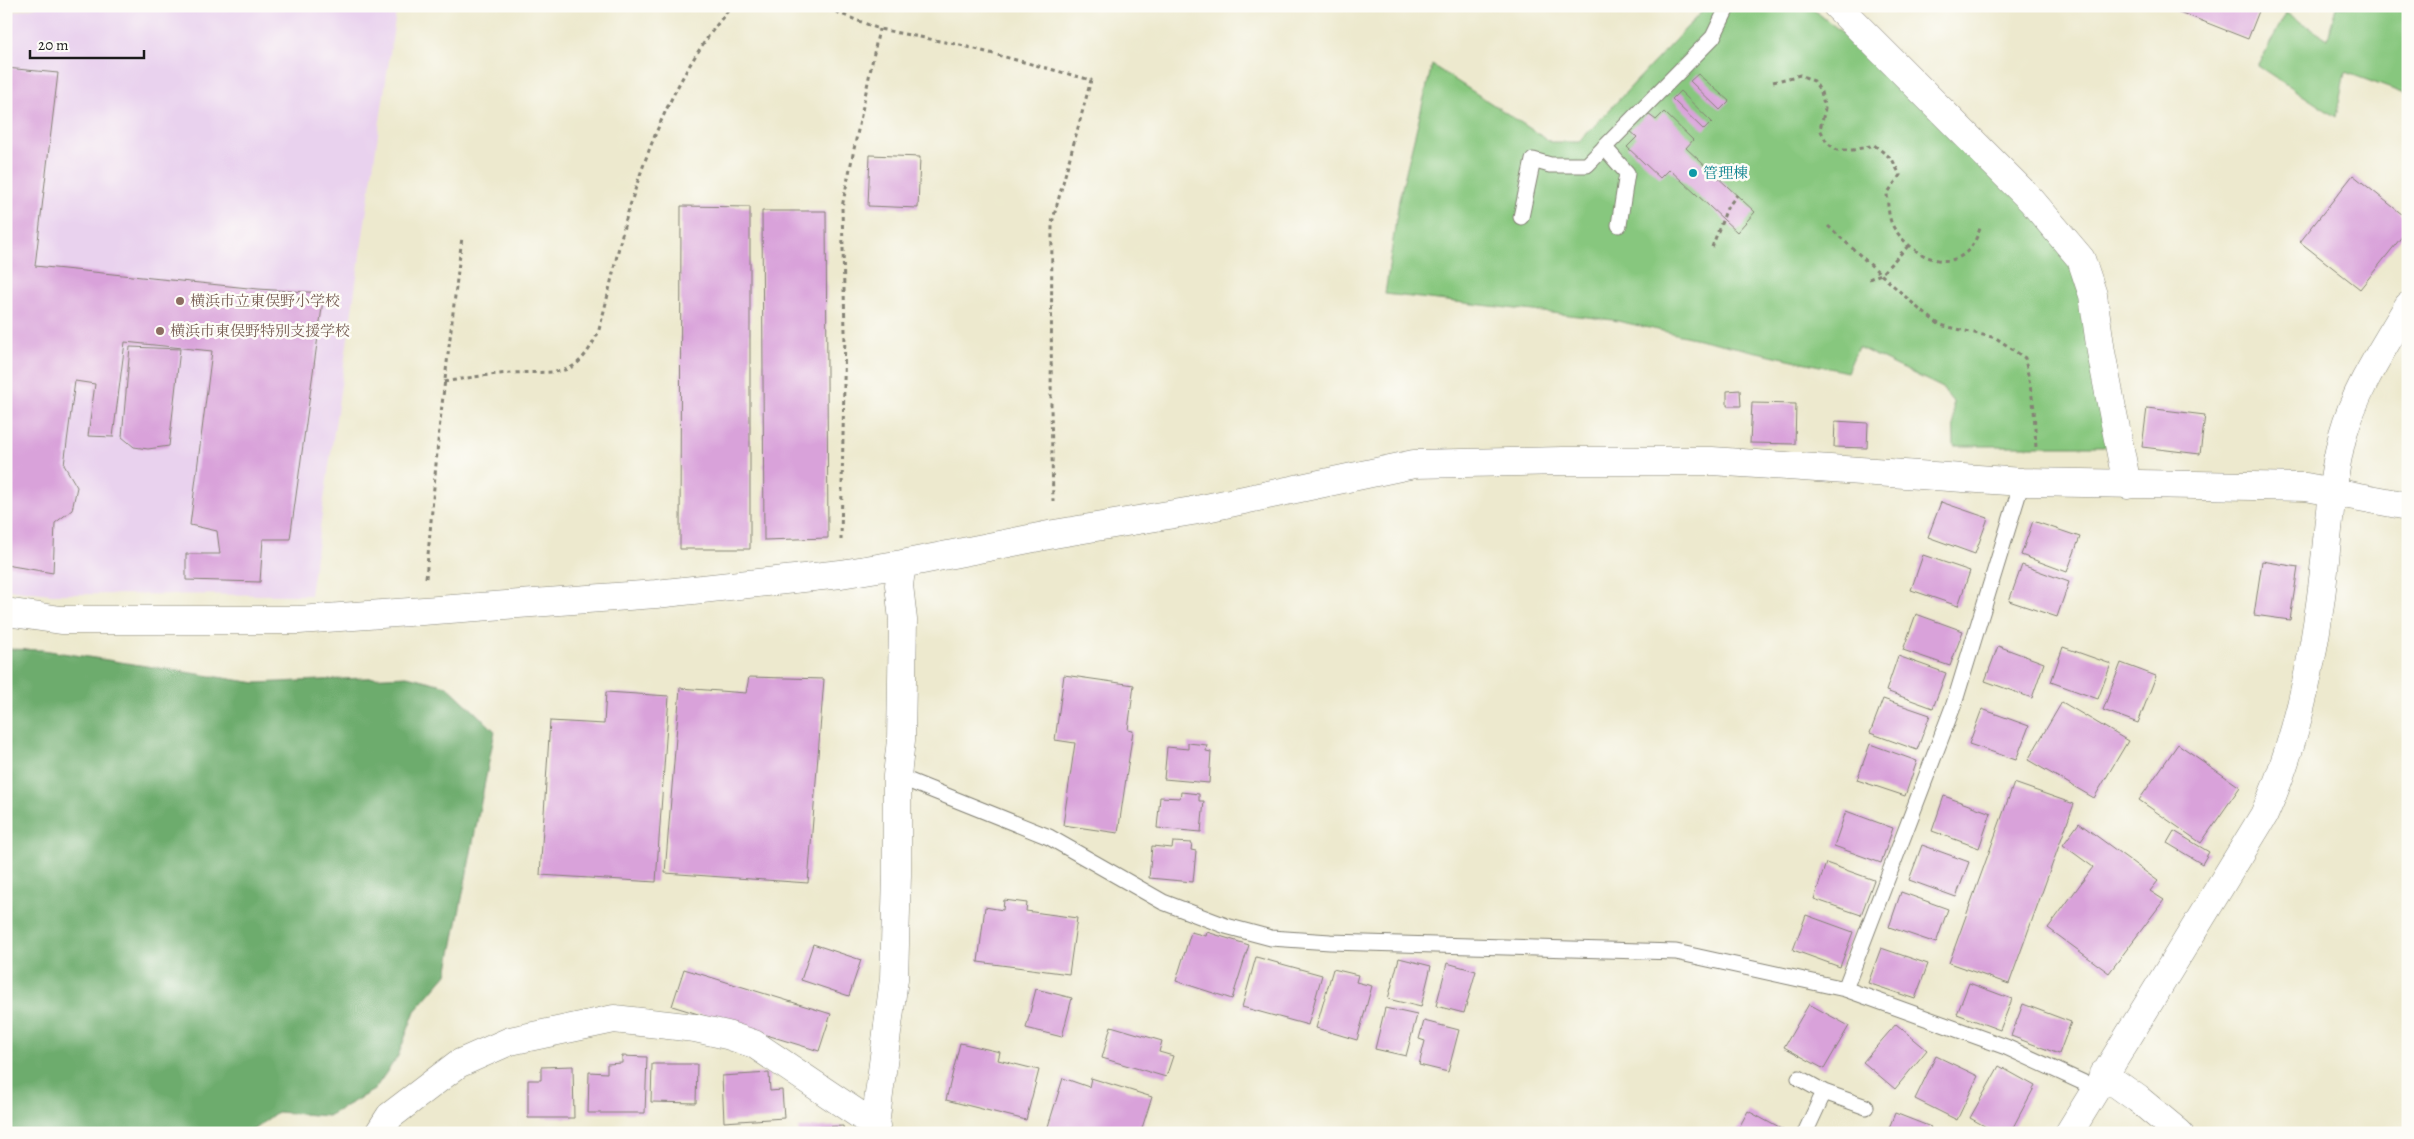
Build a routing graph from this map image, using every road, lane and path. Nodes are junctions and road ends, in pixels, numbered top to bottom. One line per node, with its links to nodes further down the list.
1 (732, 6): 19 (path)
2 (822, 6): 5 (path)
3 (1728, 6): 7 (lane)
4 (1837, 6): 21 (street)
5 (879, 29): 24 (path); 26 (path)
6 (1773, 82): 14 (path)
7 (1604, 147): 9 (lane); 10 (lane)
8 (1737, 195): 15 (path)
9 (1521, 217)
10 (1619, 225)
11 (1828, 226): 16 (path)
12 (1980, 228): 14 (path)
13 (462, 237): 19 (path)
14 (1910, 244): 16 (path)
15 (1712, 247)
16 (1881, 274): 17 (path); 20 (path)
17 (1869, 279)
18 (2408, 306): 22 (street)
19 (444, 382): 27 (path)
20 (2029, 482): 21 (street); 24 (street); 30 (lane)
21 (2128, 485): 22 (street)
22 (2332, 492): 23 (street); 32 (street)
23 (2408, 506)
24 (1054, 534): 25 (street)
25 (902, 564): 26 (street); 29 (street)
26 (840, 574): 27 (street)
27 (423, 611): 28 (street)
28 (6, 612)
29 (897, 776): 30 (lane); 35 (street)
30 (1845, 989): 32 (lane)
31 (1799, 1078): 33 (lane)
32 (2099, 1081): 38 (street); 39 (street)
33 (1824, 1092): 34 (lane); 37 (lane)
34 (1866, 1107)
35 (875, 1129): 36 (street)
36 (379, 1133)
37 (1805, 1133)
38 (2069, 1133)
39 (2179, 1133)

